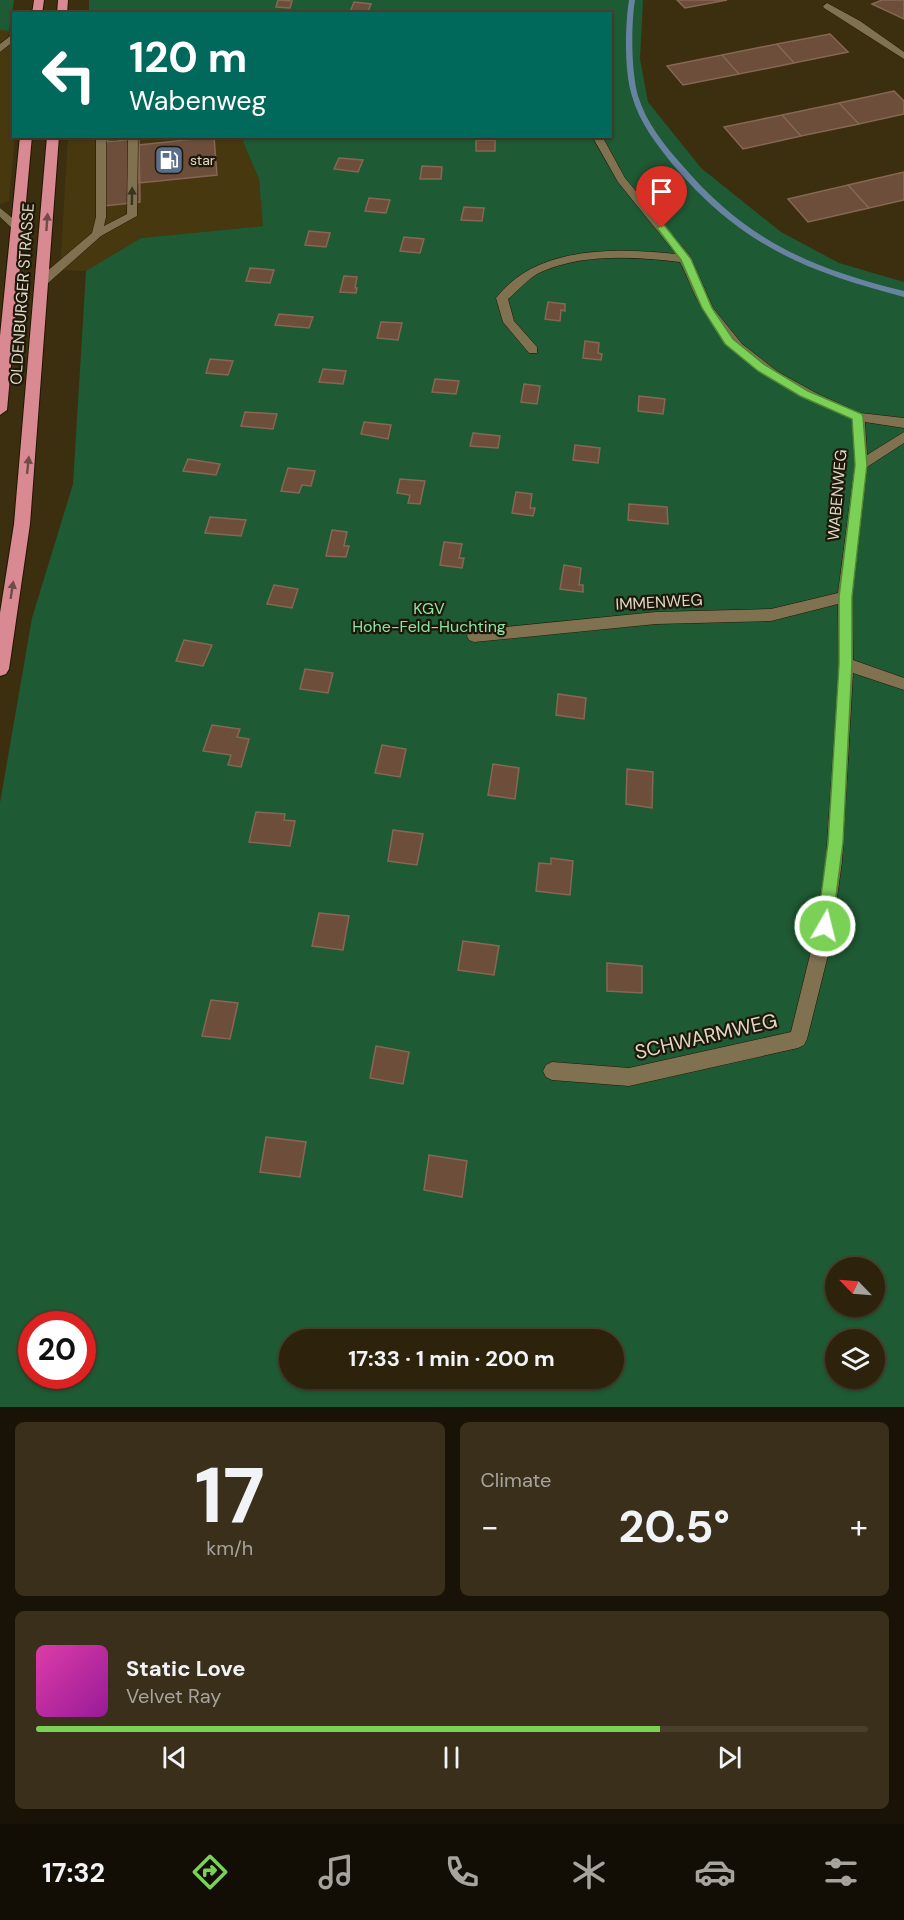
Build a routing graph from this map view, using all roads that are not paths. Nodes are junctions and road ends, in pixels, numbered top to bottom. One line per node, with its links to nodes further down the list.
1 (827, 6): 4 (street)
2 (12, 38): 3 (street)
3 (0, 50)
4 (904, 57)
5 (26, 138): 11 (highway, OLDENBURGER STRASSE)
6 (53, 138): 14 (highway, OLDENBURGER STRASSE, one-way to 6)
7 (98, 138): 12 (street)
8 (131, 138): 12 (street, one-way to 8)
9 (598, 138): 13 (street)
10 (0, 211): 11 (street)
11 (18, 228): 16 (highway, OLDENBURGER STRASSE)
12 (97, 234): 14 (street)
13 (686, 259): 15 (street); 17 (street)
14 (43, 281): 24 (highway, OLDENBURGER STRASSE, one-way to 14)
15 (533, 350)
16 (0, 410)
17 (858, 417): 18 (street); 20 (street, WABENWEG)
18 (904, 423)
19 (904, 436): 20 (street)
20 (861, 465): 21 (street, WABENWEG)
21 (845, 597): 22 (street, IMMENWEG); 23 (street, WABENWEG)
22 (474, 636)
23 (846, 664): 25 (street); 26 (street, WABENWEG)
24 (0, 669)
25 (904, 684)
26 (798, 1039): 27 (street, SCHWARMWEG)
27 (552, 1071)

